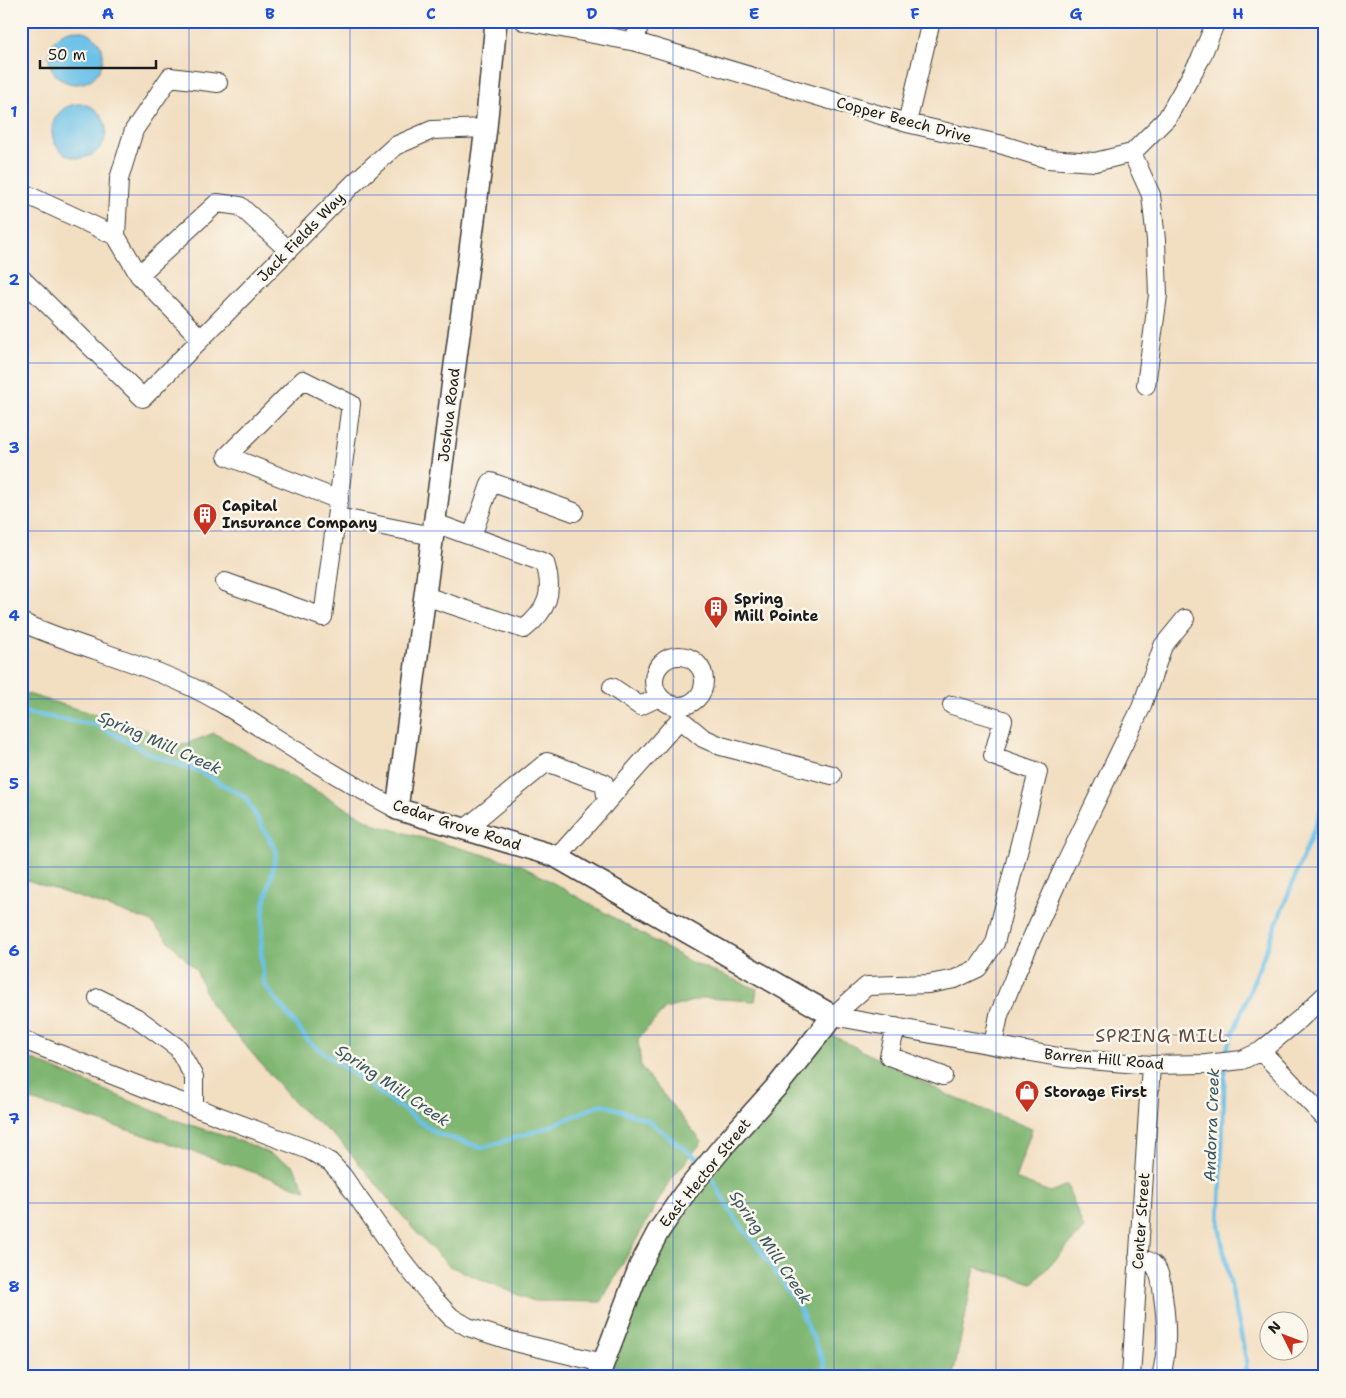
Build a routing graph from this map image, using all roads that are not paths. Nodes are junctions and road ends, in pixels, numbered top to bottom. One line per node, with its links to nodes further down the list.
1 (496, 21): 9 (main road, Joshua Road)
2 (524, 21): 6 (street, Copper Beech Drive)
3 (639, 21): 6 (street)
4 (931, 21): 8 (street)
5 (1216, 21): 10 (street)
6 (636, 42): 8 (street, Copper Beech Drive)
7 (218, 83): 12 (street)
8 (906, 123): 10 (street, Copper Beech Drive)
9 (486, 128): 13 (street, Jack Fields Way); 20 (main road, Joshua Road)
10 (1132, 153): 17 (street)
11 (21, 192): 12 (street)
12 (116, 236): 14 (street)
13 (288, 250): 14 (street); 16 (street, Jack Fields Way)
14 (139, 276): 16 (street)
15 (21, 278): 16 (street, Jack Fields Way)
16 (201, 339)
17 (1146, 385)
18 (338, 509): 18 (street); 20 (street); 22 (street)
19 (574, 512): 21 (street)
20 (434, 530): 21 (street); 23 (main road, Joshua Road)
21 (472, 536): 23 (street)
22 (225, 582)
23 (425, 596): 32 (main road, Joshua Road)
24 (1185, 619): 40 (street)
25 (21, 622): 32 (street, Cedar Grove Road)
26 (612, 687): 27 (street)
27 (659, 697): 29 (street); 29 (street)
28 (952, 705): 37 (street)
29 (679, 713): 30 (street); 31 (street)
30 (832, 775)
31 (607, 801): 33 (street); 34 (street)
32 (397, 809): 33 (main road, Cedar Grove Road)
33 (465, 829): 34 (main road, Cedar Grove Road)
34 (557, 858): 37 (main road, Cedar Grove Road)
35 (1325, 995): 41 (street, Barren Hill Road)
36 (98, 998): 44 (street)
37 (833, 1016): 38 (street, Barren Hill Road); 47 (main road, East Hector Street)
38 (896, 1027): 40 (street, Barren Hill Road); 43 (street)
39 (21, 1038): 44 (street)
40 (993, 1044): 42 (street, Barren Hill Road)
41 (1261, 1051): 42 (street, Barren Hill Road); 45 (street)
42 (1151, 1065): 46 (street, Center Street)
43 (944, 1076)
44 (194, 1106): 47 (street)
45 (1325, 1118)
46 (1138, 1258): 48 (street, Center Street); 49 (street)
47 (600, 1370)
48 (1130, 1377)
49 (1161, 1377)

